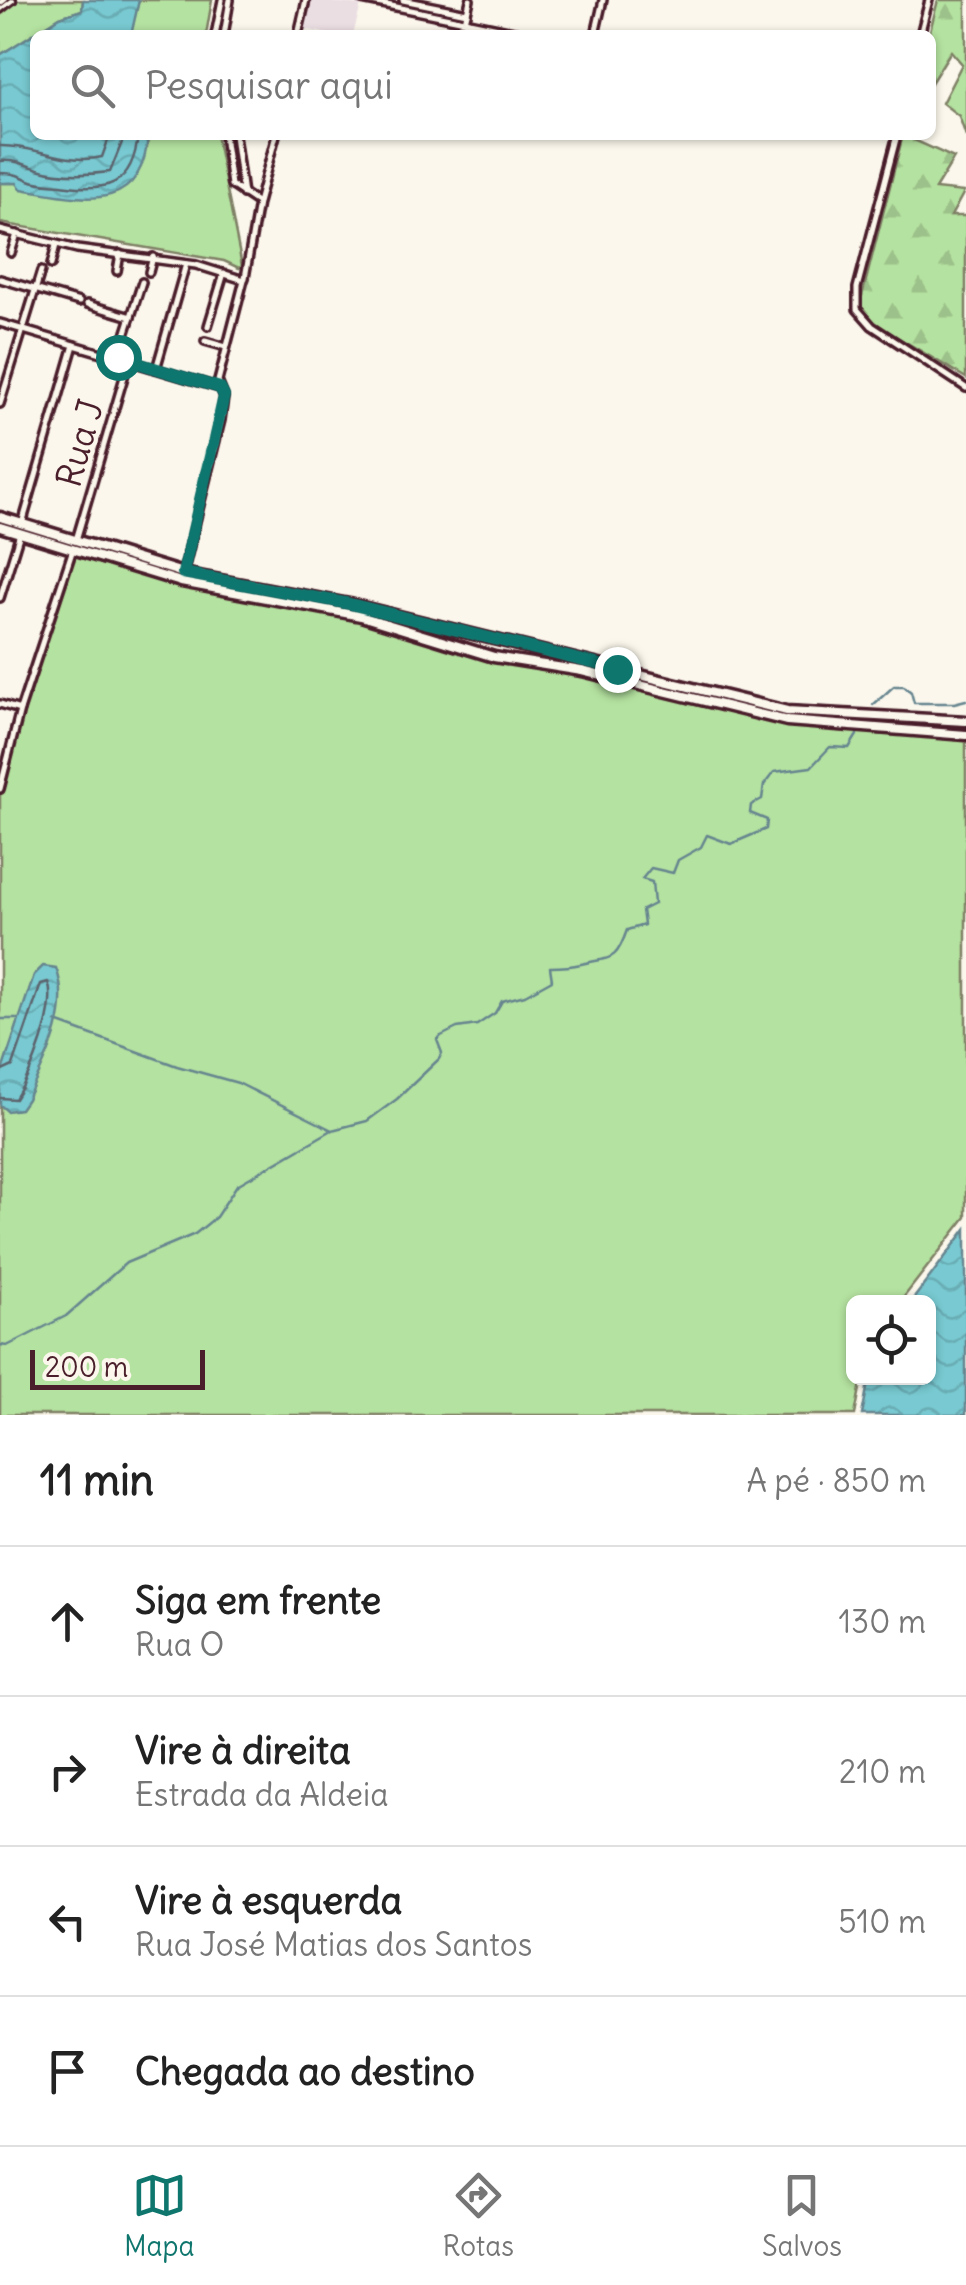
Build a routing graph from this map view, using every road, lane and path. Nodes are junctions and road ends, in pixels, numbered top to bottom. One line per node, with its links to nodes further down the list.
1 (13, 0): 10 (street)
2 (226, 0): 14 (street)
3 (306, 0): 18 (street)
4 (362, 0): 13 (street)
5 (404, 0): 11 (street)
6 (460, 0): 11 (street)
7 (470, 0): 12 (street)
8 (603, 0): 20 (street)
9 (929, 0): 21 (street)
10 (2, 4)
11 (458, 11): 12 (street); 13 (street)
12 (467, 13): 15 (street)
13 (456, 20): 15 (street)
14 (220, 21): 16 (street); 17 (street)
15 (465, 22): 19 (street)
16 (217, 30)
17 (223, 30)
18 (299, 30)
19 (507, 30)
20 (596, 30)
21 (921, 30)
22 (225, 140): 26 (street)
23 (236, 140): 26 (street)
24 (275, 140): 27 (street)
25 (896, 140): 55 (street)
26 (243, 194): 27 (street)
27 (258, 203): 41 (street)
28 (0, 230): 29 (street)
29 (17, 234): 30 (street); 31 (street)
30 (56, 244): 32 (street); 34 (street)
31 (11, 253)
32 (120, 254): 33 (street); 37 (street)
33 (154, 257): 35 (street); 38 (street)
34 (51, 264)
35 (186, 264): 39 (street); 53 (street)
36 (41, 271): 43 (street)
37 (117, 271)
38 (149, 272)
39 (224, 273): 41 (street); 46 (street)
40 (0, 278): 43 (street)
41 (244, 280): 50 (street)
42 (142, 282): 44 (street)
43 (36, 288): 44 (street); 47 (street)
44 (131, 317): 51 (street)
45 (0, 323): 47 (street)
46 (208, 326)
47 (23, 329): 49 (street); 56 (street)
48 (205, 341): 50 (street)
49 (74, 345): 51 (street); 59 (street)
50 (227, 347): 54 (street)
51 (118, 357): 52 (street)
52 (129, 360): 53 (street); 60 (street, Rua J)
53 (156, 369): 54 (street)
54 (220, 388): 61 (street)
55 (966, 388)
56 (0, 404)
57 (0, 518): 59 (main road)
58 (0, 527): 59 (main road)
59 (21, 529): 60 (main road); 62 (street)
60 (74, 545): 61 (main road); 68 (street, Rua J)
61 (182, 578): 63 (main road); 65 (main road)
62 (0, 598)
63 (473, 633): 64 (main road); 65 (main road)
64 (499, 640): 66 (main road); 69 (main road)
65 (468, 650): 66 (main road)
66 (494, 657): 70 (main road)
67 (0, 704): 68 (street)
68 (20, 710): 71 (street, Rua J)
69 (966, 721)
70 (966, 734)
71 (0, 789)

